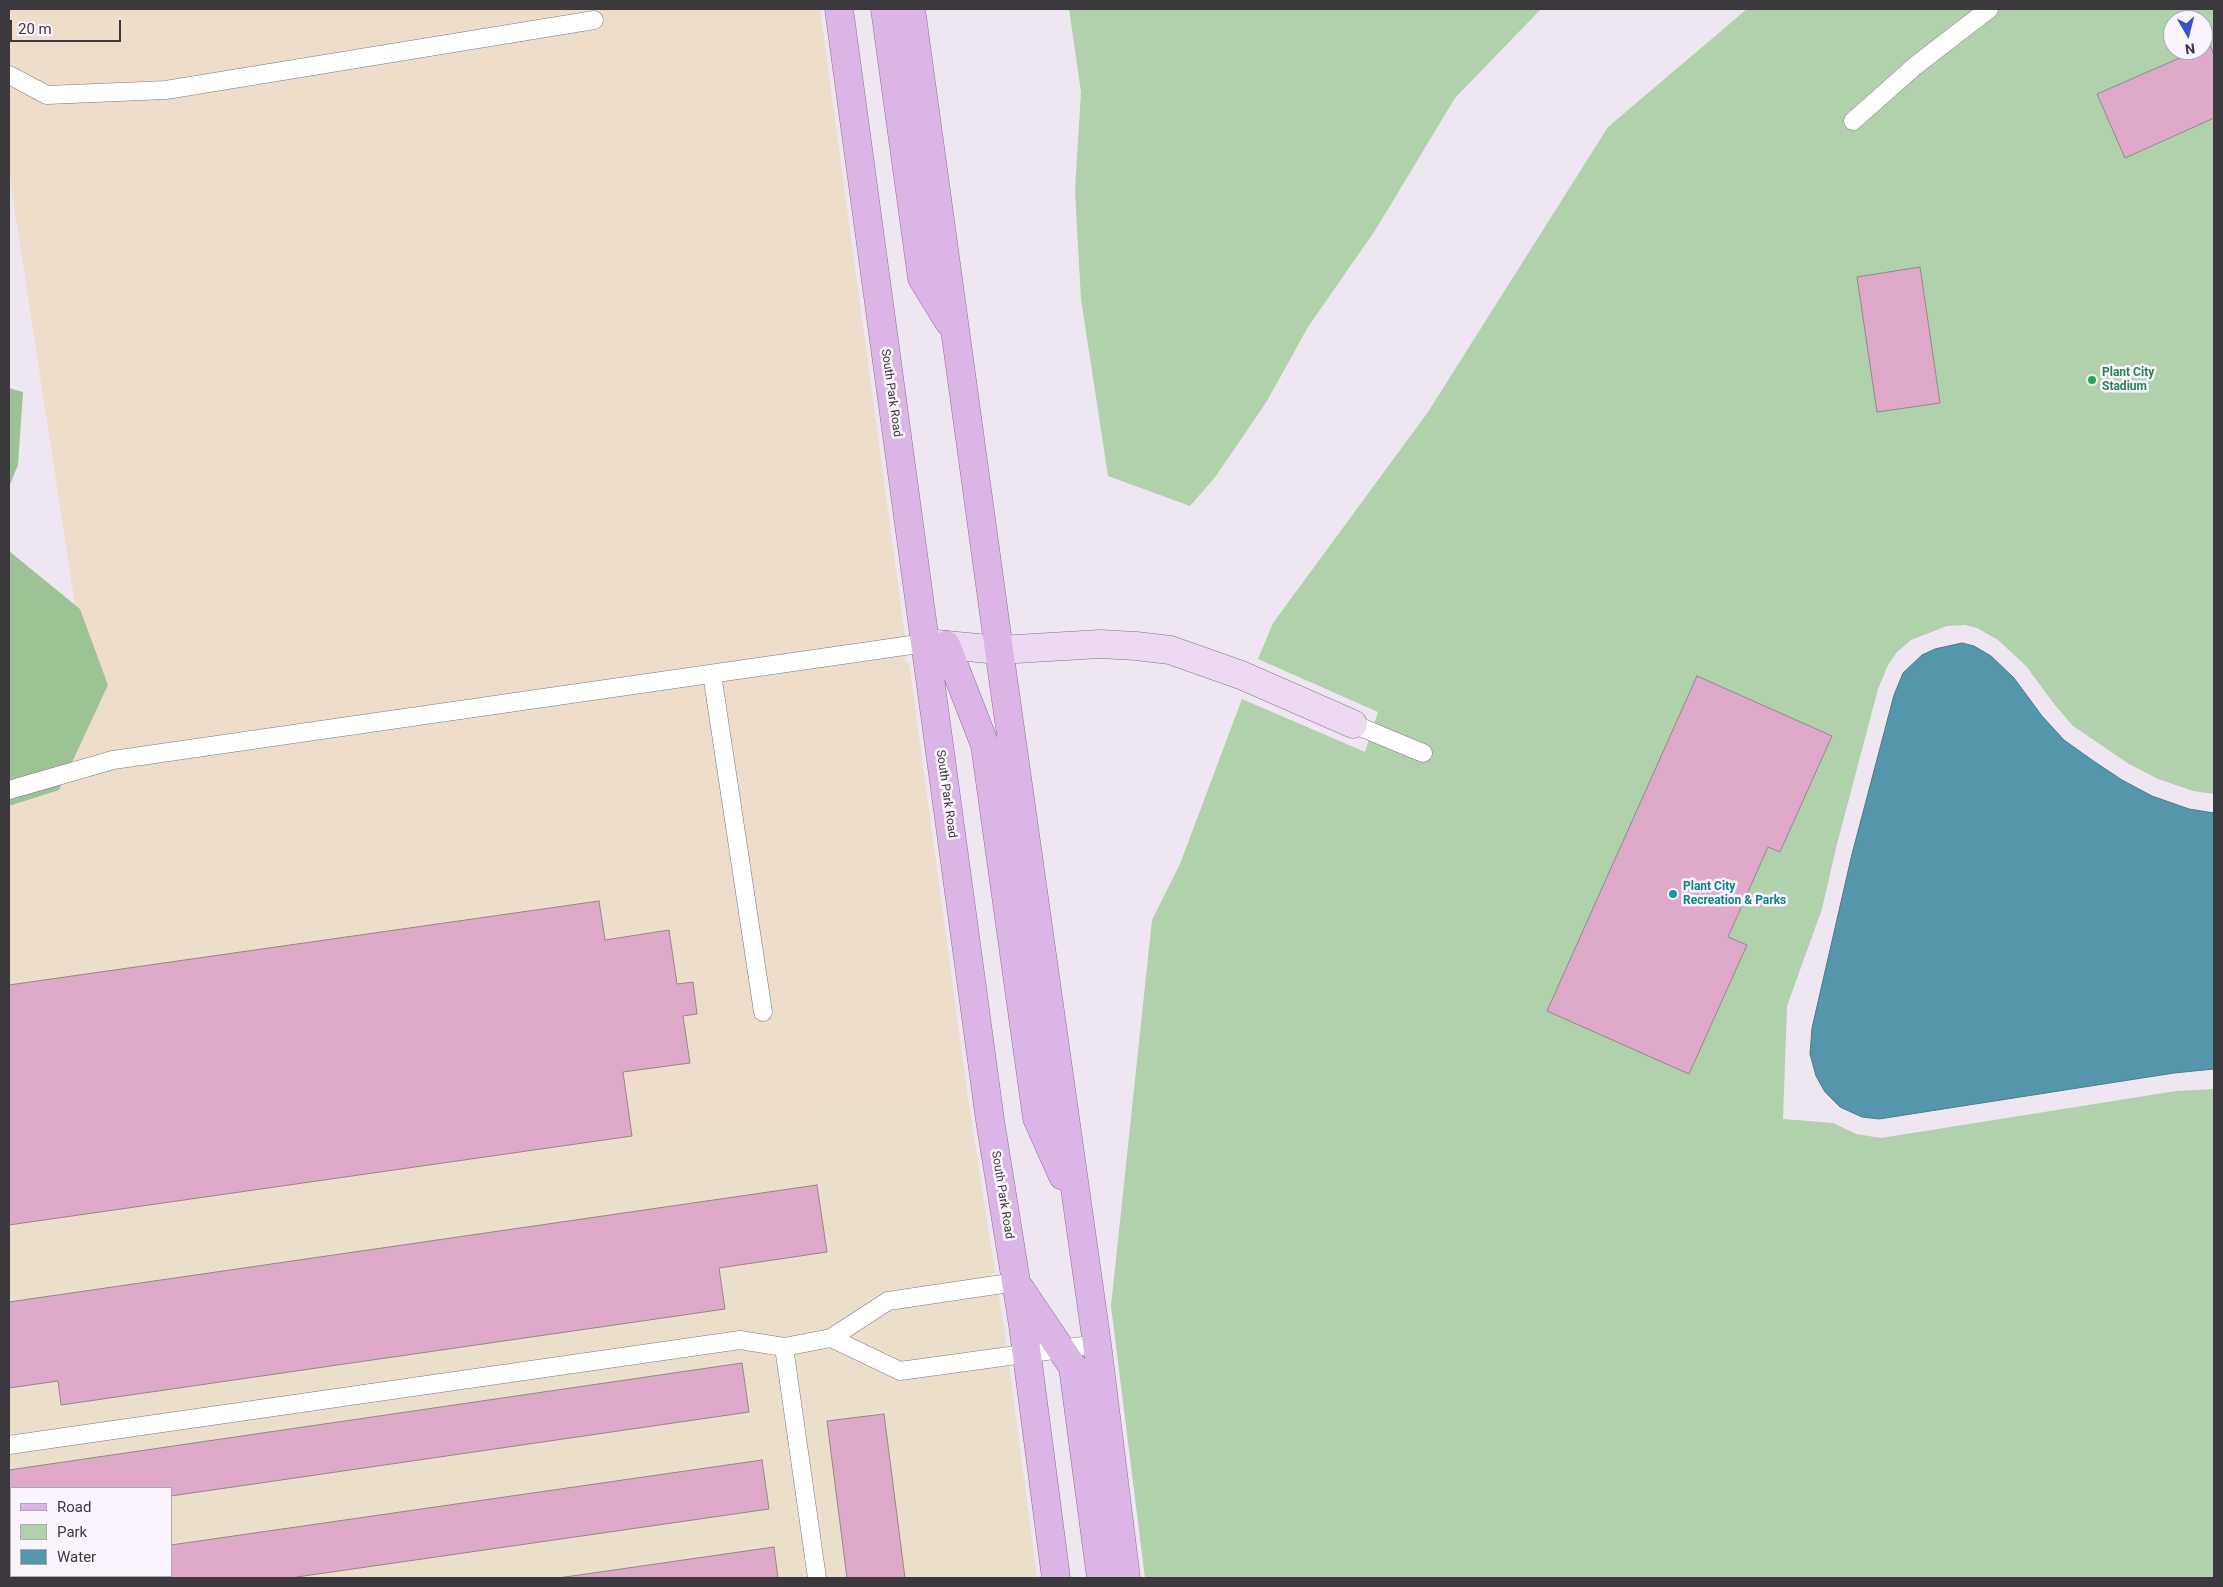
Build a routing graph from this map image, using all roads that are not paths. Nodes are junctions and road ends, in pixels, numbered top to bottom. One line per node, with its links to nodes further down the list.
1 (839, 9): 9 (main road, South Park Road)
2 (886, 9): 8 (main road)
3 (911, 9): 8 (main road)
4 (1989, 9): 7 (lane)
5 (594, 20): 6 (lane)
6 (9, 75)
7 (1853, 121)
8 (955, 332): 10 (main road)
9 (936, 644): 10 (street); 11 (lane); 16 (main road); 17 (main road, South Park Road)
10 (999, 650): 12 (street); 16 (main road)
11 (712, 674): 14 (lane); 15 (lane)
12 (1353, 724): 13 (lane)
13 (1423, 752)
14 (9, 790)
15 (763, 1012)
16 (1076, 1205): 19 (main road)
17 (1016, 1282): 18 (lane); 21 (main road); 22 (main road, South Park Road)
18 (831, 1338): 20 (lane); 22 (lane)
19 (1097, 1344): 21 (lane); 27 (main road)
20 (784, 1347): 23 (lane); 24 (lane)
21 (1061, 1350): 22 (lane); 26 (main road)
22 (1027, 1355): 25 (main road, South Park Road)
23 (9, 1445)
24 (817, 1578)
25 (1056, 1578)
26 (1101, 1578)
27 (1126, 1578)

